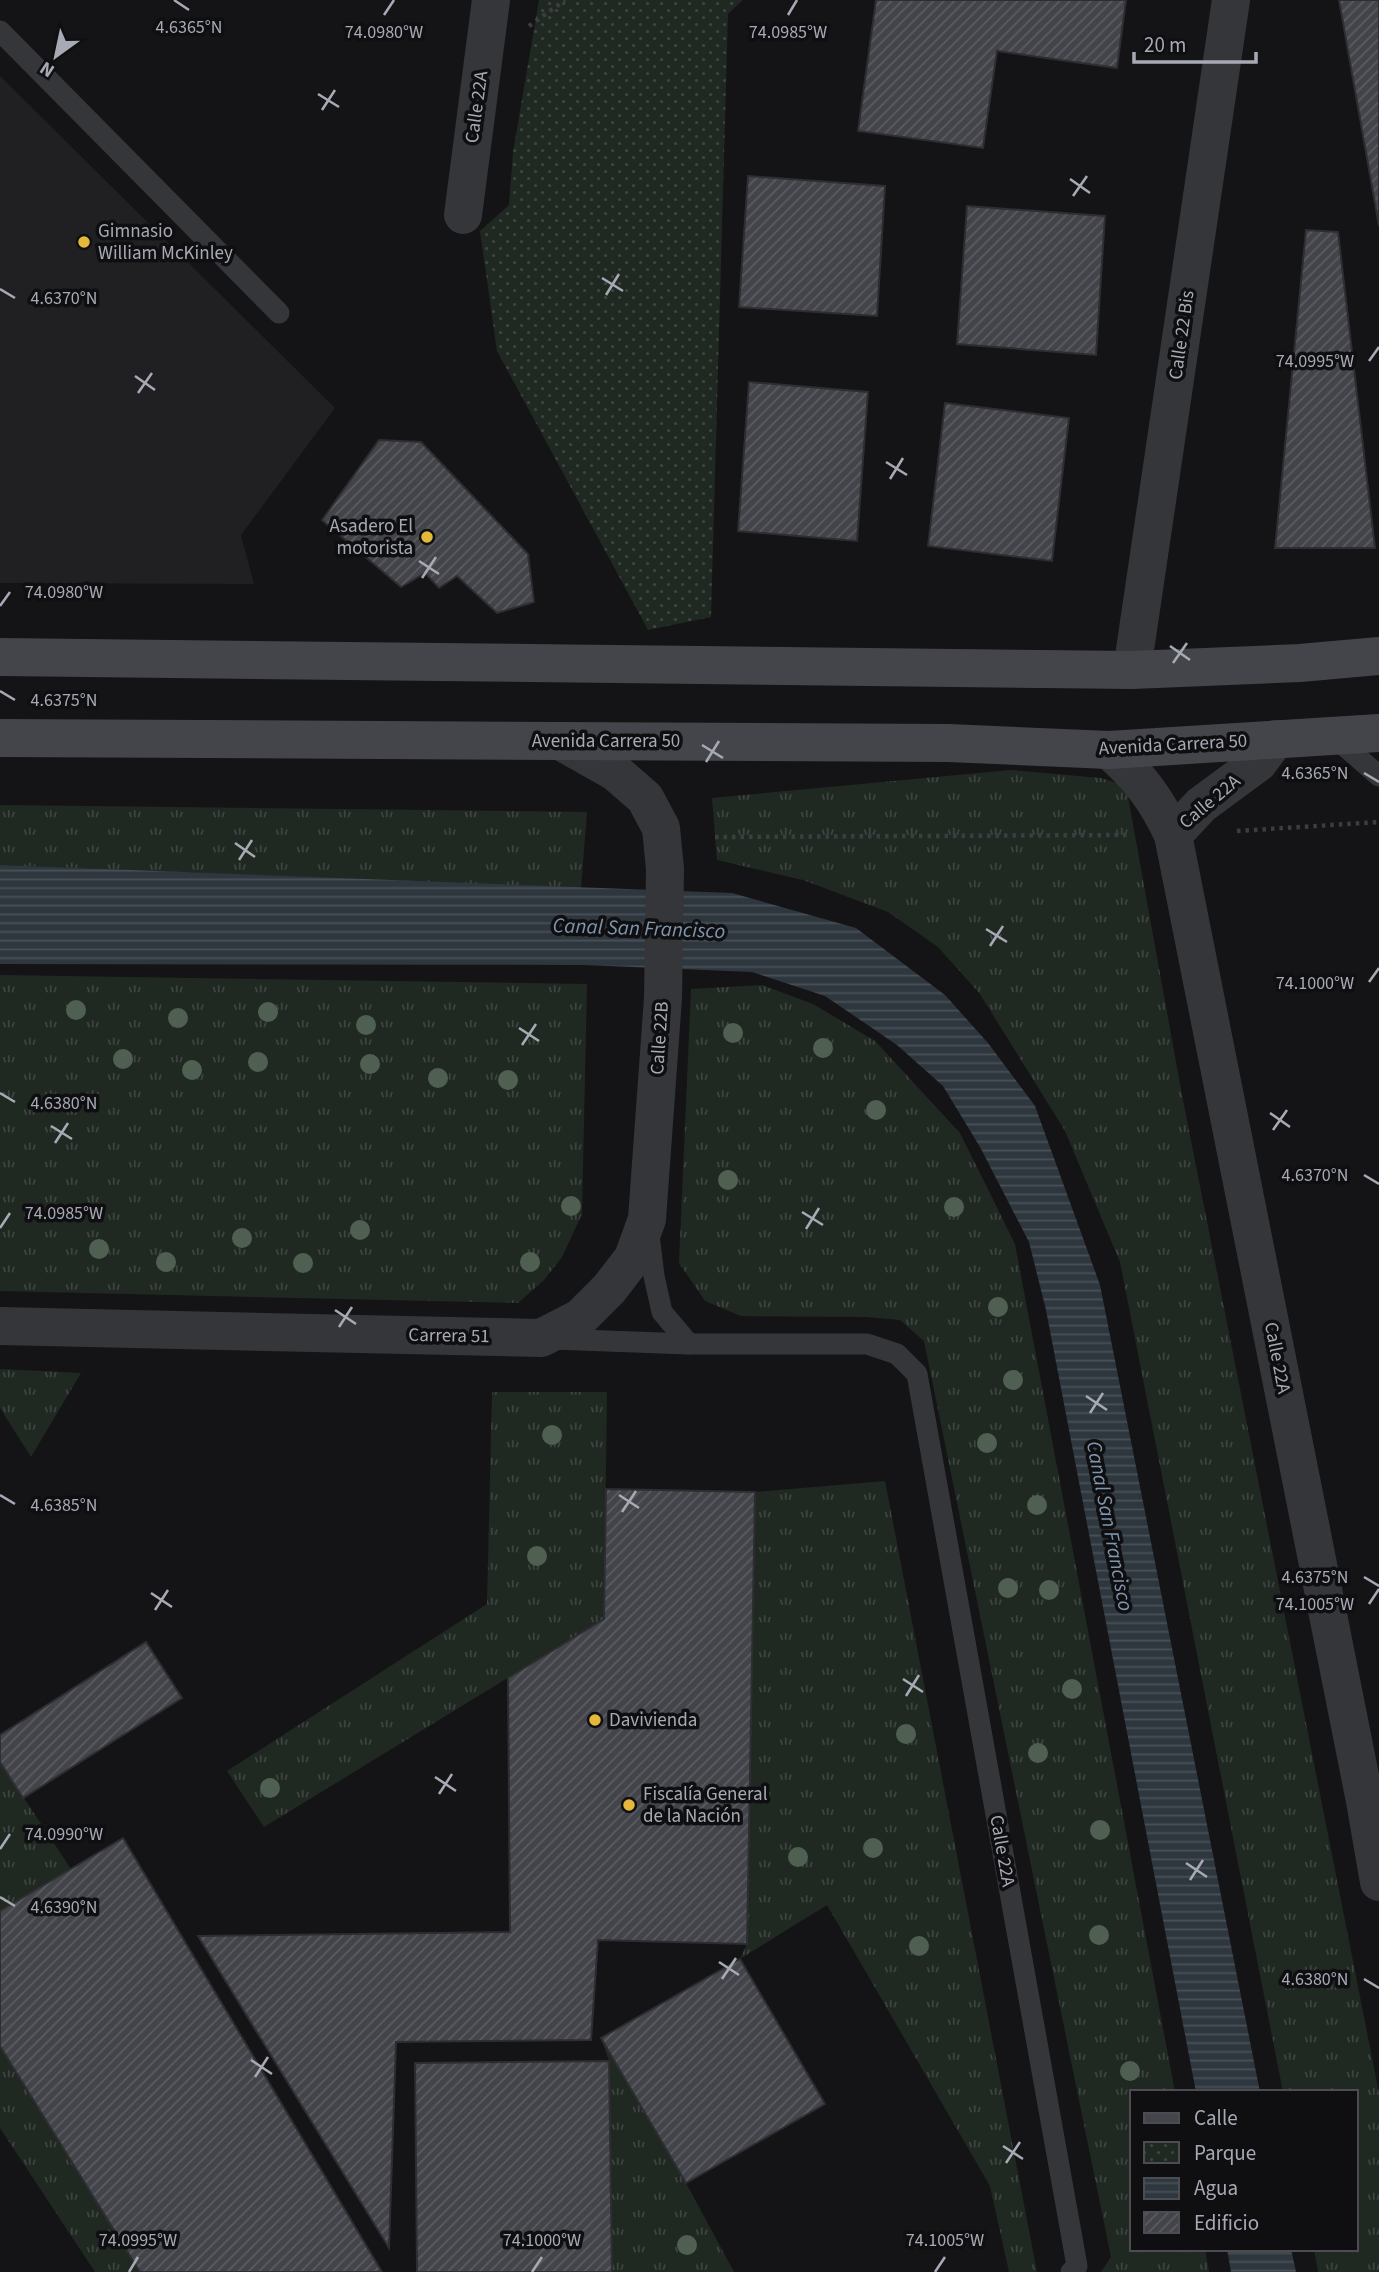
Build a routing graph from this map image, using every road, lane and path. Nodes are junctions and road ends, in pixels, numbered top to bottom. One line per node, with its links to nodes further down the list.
1 (491, 0): 4 (street, Calle 22A)
2 (1231, 0): 8 (street, Calle 22 Bis)
3 (0, 31): 5 (lane)
4 (463, 215)
5 (279, 313)
6 (1379, 656): 8 (main road)
7 (0, 657): 8 (main road)
8 (1132, 670)
9 (1379, 733): 10 (main road, Avenida Carrera 50)
10 (1333, 736): 12 (main road, Avenida Carrera 50); 15 (lane)
11 (0, 738): 13 (main road, Avenida Carrera 50)
12 (1276, 739): 14 (main road, Avenida Carrera 50); 18 (street, Calle 22A)
13 (560, 741): 14 (main road, Avenida Carrera 50); 20 (street, Calle 22B)
14 (1109, 750): 18 (street, Calle 22A)
15 (1379, 776)
16 (1379, 822): 17 (path)
17 (1232, 831)
18 (1172, 835): 19 (path); 25 (street, Calle 22A)
19 (715, 836)
20 (647, 1219): 22 (street, Calle 22B); 23 (lane)
21 (0, 1326): 22 (street, Carrera 51)
22 (541, 1338): 23 (lane, Carrera 51)
23 (689, 1344): 24 (lane, Carrera 51)
24 (897, 1354): 27 (lane, Calle 22A)
25 (1372, 1800): 26 (street, Calle 22A)
26 (1379, 1882)
27 (1071, 2272)

